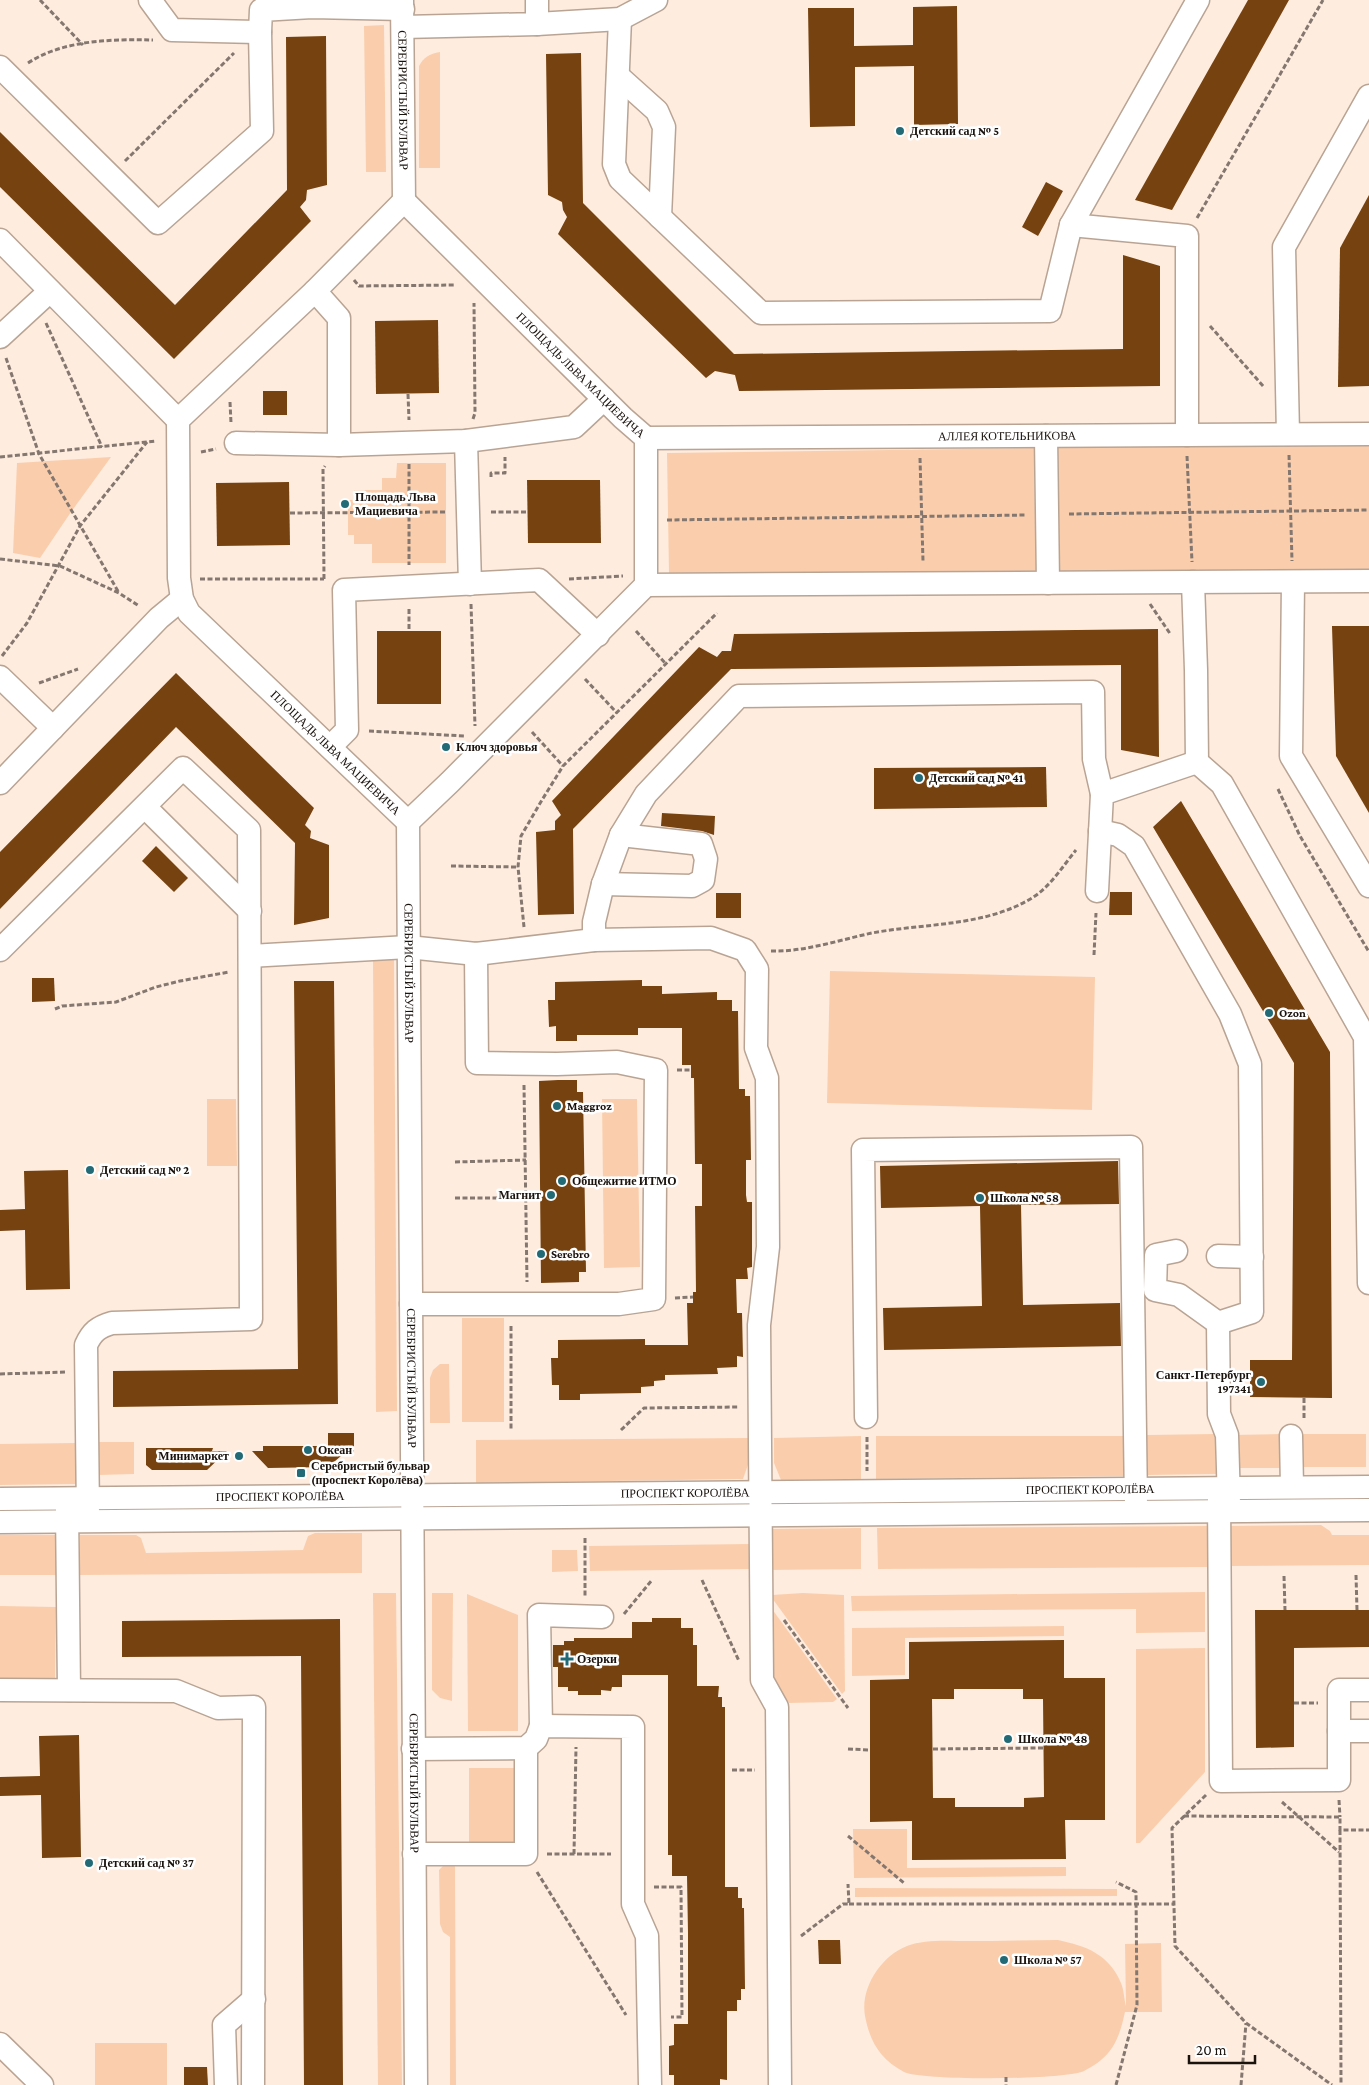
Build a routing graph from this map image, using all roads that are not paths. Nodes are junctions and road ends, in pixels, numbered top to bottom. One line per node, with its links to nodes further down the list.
1 (150, 0): 9 (street)
2 (537, 0): 8 (street)
3 (656, 0): 7 (street)
4 (1198, 0): 15 (street)
5 (312, 4): 6 (street); 9 (street)
6 (402, 12): 8 (street); 13 (street, СЕРЕБРИСТЫЙ БУЛЬВАР)
7 (620, 19): 8 (street); 11 (street)
8 (537, 24)
9 (260, 32): 10 (street)
10 (4, 71)
11 (618, 76): 14 (street); 14 (street)
12 (1369, 96): 22 (street)
13 (404, 201): 17 (street); 20 (street, ПЛОЩАДЬ ЛЬВА МАЦИЕВИЧА)
14 (660, 217): 15 (street)
15 (1071, 225): 25 (street)
16 (0, 240): 18 (street)
17 (315, 292): 21 (street); 29 (street)
18 (43, 297): 19 (street); 21 (street)
19 (2, 344)
20 (604, 398): 27 (street, ПЛОЩАДЬ ЛЬВА МАЦИЕВИЧА); 28 (street)
21 (178, 420): 36 (street, ПЛОЩАДЬ ЛЬВА МАЦИЕВИЧА)
22 (1288, 424): 24 (street, АЛЛЕЯ КОТЕЛЬНИКОВА); 25 (street, АЛЛЕЯ КОТЕЛЬНИКОВА)
23 (234, 434): 29 (street)
24 (1369, 434)
25 (1187, 435): 26 (street, АЛЛЕЯ КОТЕЛЬНИКОВА)
26 (1046, 436): 27 (street, АЛЛЕЯ КОТЕЛЬНИКОВА); 33 (street)
27 (646, 438): 35 (street, ПЛОЩАДЬ ЛЬВА МАЦИЕВИЧА)
28 (466, 441): 29 (street); 34 (street)
29 (339, 445)
30 (1193, 582): 31 (street); 33 (street); 41 (street)
31 (1293, 582): 32 (street); 49 (street)
32 (1369, 582)
33 (1048, 583): 35 (street)
34 (470, 584): 37 (street); 40 (street)
35 (646, 585): 37 (street, ПЛОЩАДЬ ЛЬВА МАЦИЕВИЧА)
36 (182, 599): 39 (street); 40 (street, ПЛОЩАДЬ ЛЬВА МАЦИЕВИЧА)
37 (598, 635): 45 (street, ПЛОЩАДЬ ЛЬВА МАЦИЕВИЧА)
38 (7, 684): 39 (street)
39 (53, 728): 42 (street)
40 (330, 747): 45 (street, ПЛОЩАДЬ ЛЬВА МАЦИЕВИЧА)
41 (1197, 762): 43 (street); 57 (street)
42 (0, 783)
43 (1102, 794): 46 (street); 47 (street)
44 (145, 806): 51 (street); 51 (street); 54 (street)
45 (408, 822): 53 (street, СЕРЕБРИСТЫЙ БУЛЬВАР)
46 (1100, 831): 50 (street); 61 (street)
47 (621, 835): 48 (street); 48 (street)
48 (603, 884): 52 (street)
49 (1369, 886)
50 (1097, 891)
51 (250, 911): 56 (street)
52 (594, 940): 55 (street); 71 (street)
53 (408, 947): 55 (street); 56 (street); 63 (street, СЕРЕБРИСТЫЙ БУЛЬВАР)
54 (0, 950)
55 (476, 954): 63 (street)
56 (251, 962): 73 (street)
57 (1368, 1208): 58 (street)
58 (1369, 1248): 62 (street)
59 (1176, 1251): 64 (street)
60 (1218, 1256): 61 (street)
61 (1252, 1257): 64 (street)
62 (1369, 1283)
63 (411, 1304): 72 (street, СЕРЕБРИСТЫЙ БУЛЬВАР)
64 (1218, 1322): 69 (street)
65 (866, 1417): 70 (street)
66 (1298, 1430): 68 (street)
67 (1369, 1486): 68 (street, ПРОСПЕКТ КОРОЛЁВА)
68 (1292, 1487): 69 (street, ПРОСПЕКТ КОРОЛЁВА)
69 (1223, 1488): 70 (street, ПРОСПЕКТ КОРОЛЁВА); 77 (street)
70 (1136, 1489): 71 (street, ПРОСПЕКТ КОРОЛЁВА); 76 (street)
71 (761, 1492): 72 (street, ПРОСПЕКТ КОРОЛЁВА); 78 (street)
72 (413, 1495): 73 (street, ПРОСПЕКТ КОРОЛЁВА); 79 (street, СЕРЕБРИСТЫЙ БУЛЬВАР)
73 (77, 1498): 74 (street, ПРОСПЕКТ КОРОЛЁВА); 80 (street)
74 (0, 1499)
75 (1369, 1510): 77 (street, ПРОСПЕКТ КОРОЛЁВА)
76 (1136, 1512): 77 (street, ПРОСПЕКТ КОРОЛЁВА); 78 (street, ПРОСПЕКТ КОРОЛЁВА)
77 (1224, 1512): 88 (street)
78 (761, 1515): 79 (street, ПРОСПЕКТ КОРОЛЁВА); 99 (street)
79 (413, 1519): 80 (street, ПРОСПЕКТ КОРОЛЁВА); 90 (street, СЕРЕБРИСТЫЙ БУЛЬВАР)
80 (77, 1521): 81 (street, ПРОСПЕКТ КОРОЛЁВА); 84 (street)
81 (0, 1522)
82 (594, 1617): 86 (street)
83 (0, 1690): 84 (street)
84 (70, 1690): 92 (street)
85 (1369, 1690): 88 (street)
86 (541, 1726): 89 (street); 98 (street)
87 (1369, 1730): 88 (street)
88 (1339, 1731)
89 (526, 1748): 90 (street); 91 (street)
90 (414, 1749): 91 (street, СЕРЕБРИСТЫЙ БУЛЬВАР)
91 (414, 1854): 97 (street, СЕРЕБРИСТЫЙ БУЛЬВАР)
92 (254, 1999): 95 (street); 96 (street)
93 (0, 2044): 94 (street)
94 (42, 2085)
95 (226, 2085)
96 (253, 2085)
97 (416, 2085)
98 (650, 2085)
99 (780, 2085)

